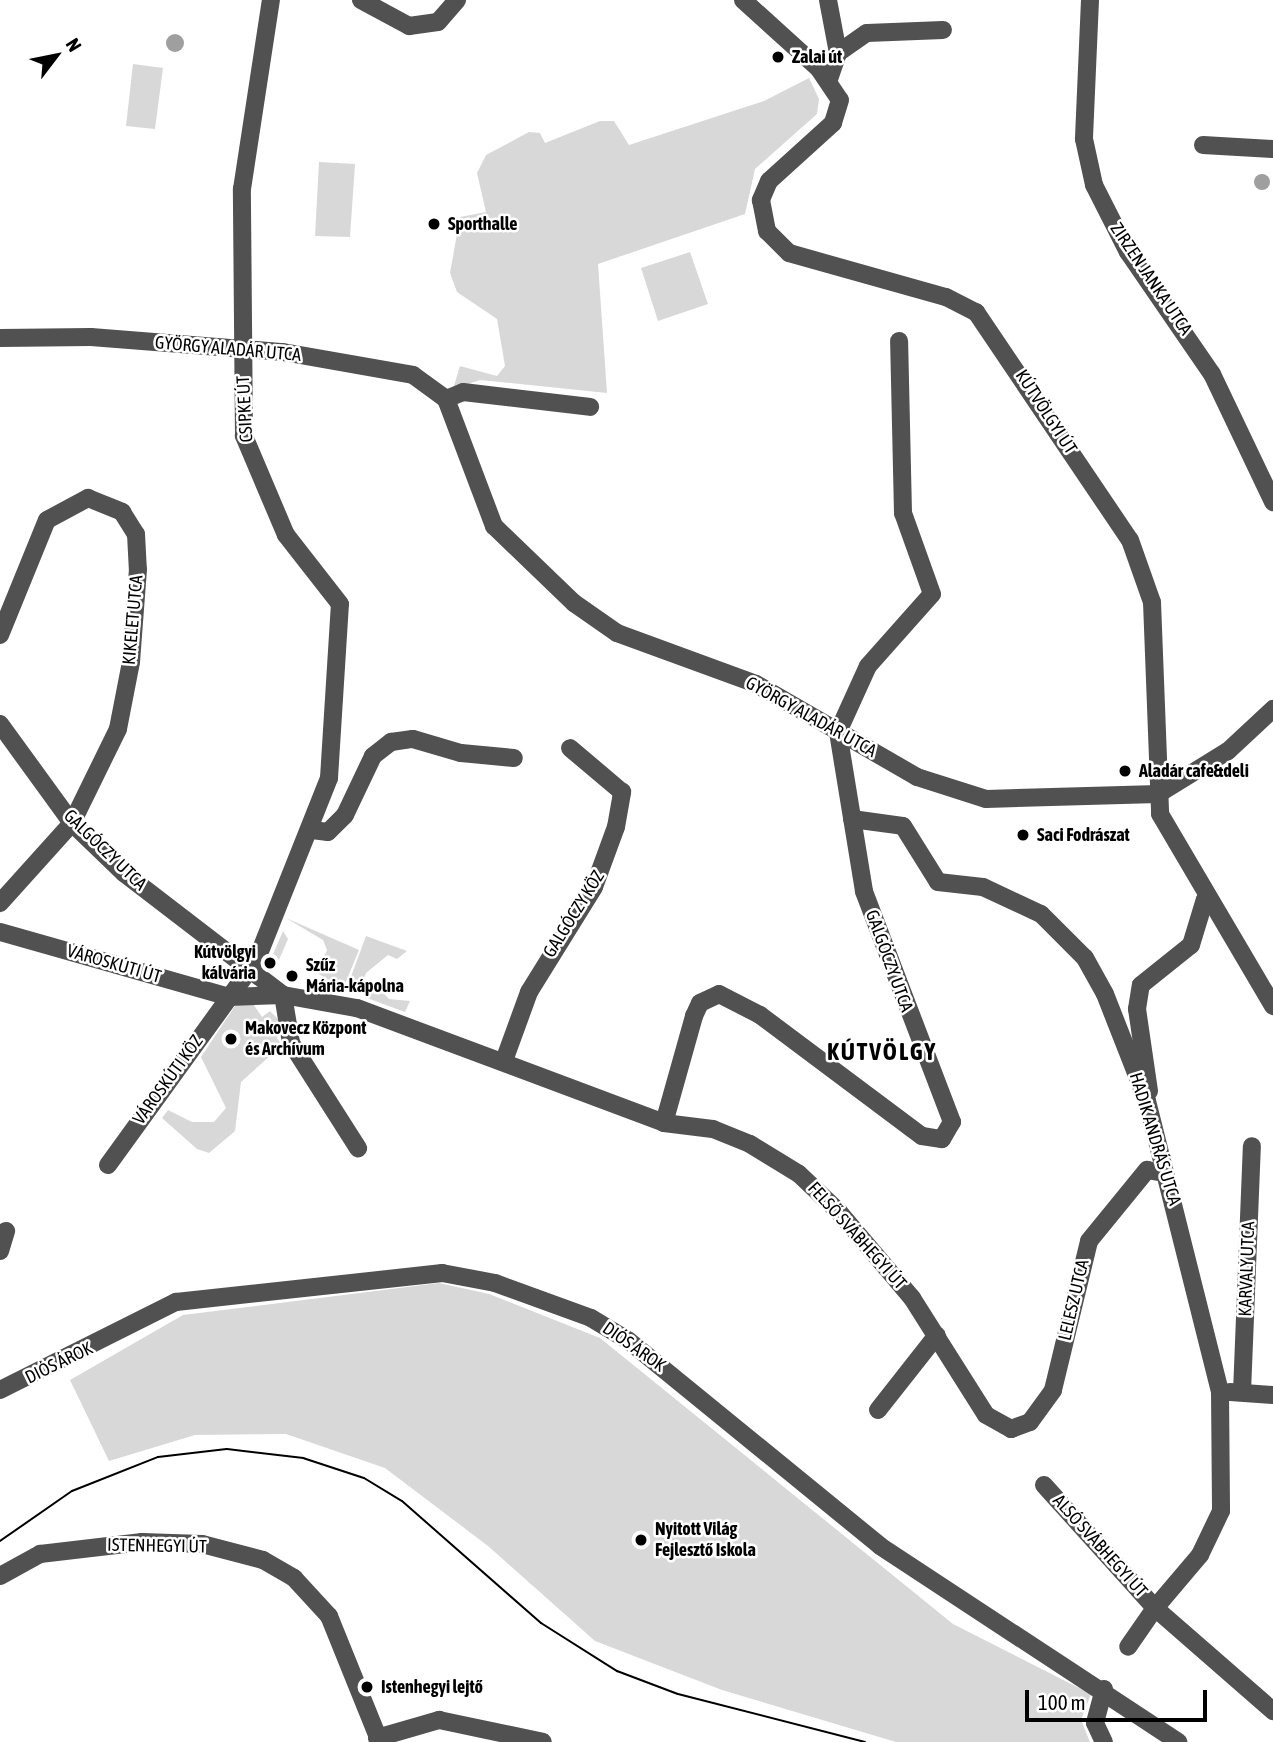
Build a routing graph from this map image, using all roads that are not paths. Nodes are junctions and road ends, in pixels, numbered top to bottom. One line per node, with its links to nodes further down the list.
1 (271, 0): 14 (street, CSIPKE ÚT)
2 (361, 0): 3 (street)
3 (457, 0)
4 (743, 0): 9 (street, KÚTVÖLGYI ÚT)
5 (828, 0): 8 (street)
6 (1090, 0): 17 (street, ZIRZEN JANKA UTCA)
7 (943, 30): 8 (street)
8 (838, 53): 9 (street)
9 (829, 79): 24 (street, KÚTVÖLGYI ÚT)
10 (1203, 145): 11 (street)
11 (1273, 149)
12 (0, 338): 14 (street, GYÖRGY ALADÁR UTCA)
13 (899, 341): 21 (street)
14 (242, 349): 15 (street, GYÖRGY ALADÁR UTCA); 27 (street, CSIPKE ÚT)
15 (446, 400): 16 (street); 21 (street, GYÖRGY ALADÁR UTCA)
16 (590, 407)
17 (1273, 502)
18 (0, 635): 26 (street, KIKELET UTCA)
19 (1273, 709): 24 (street, GYÖRGY ALADÁR UTCA)
20 (0, 724): 26 (street, GALGÓCZY UTCA)
21 (838, 732): 24 (street, GYÖRGY ALADÁR UTCA); 25 (street, GALGÓCZY UTCA)
22 (570, 748): 35 (street, GALGÓCZY KÖZ)
23 (514, 758): 27 (street)
24 (1158, 794): 28 (street, KÚTVÖLGYI ÚT)
25 (852, 819): 36 (street, HADIK ANDRÁS UTCA); 37 (street, GALGÓCZY UTCA)
26 (72, 822): 29 (street, KIKELET UTCA); 31 (street, GALGÓCZY UTCA)
27 (312, 830): 31 (street, CSIPKE ÚT)
28 (1205, 899): 34 (street, KÚTVÖLGYI ÚT); 36 (street)
29 (0, 903)
30 (0, 932): 33 (street, VÁROSKÚTI ÚT)
31 (249, 969): 32 (street, GALGÓCZY UTCA); 33 (street, VÁROSKÚTI KÖZ)
32 (283, 995): 33 (street, VÁROSKÚTI ÚT); 35 (street); 39 (street)
33 (229, 997): 40 (street, VÁROSKÚTI KÖZ)
34 (1273, 1006)
35 (505, 1058): 37 (street)
36 (1147, 1101): 41 (street, HADIK ANDRÁS UTCA)
37 (664, 1122): 44 (street, FELSŐ SVÁBHEGYI ÚT)
38 (1252, 1146): 47 (street, KARVALY UTCA)
39 (358, 1148)
40 (107, 1165)
41 (1164, 1173): 46 (street, HADIK ANDRÁS UTCA); 50 (street, LELESZ UTCA)
42 (6, 1231): 43 (street)
43 (0, 1251)
44 (937, 1335): 49 (street); 50 (street, FELSŐ SVÁBHEGYI ÚT)
45 (0, 1390): 55 (street, DIÓS ÁROK)
46 (1220, 1392): 47 (street); 53 (street, HADIK ANDRÁS UTCA)
47 (1242, 1392): 48 (street)
48 (1273, 1395)
49 (878, 1410)
50 (992, 1423)
51 (1044, 1485): 53 (street, ALSÓ SVÁBHEGYI ÚT)
52 (0, 1576): 57 (street, ISTENHEGYI ÚT)
53 (1160, 1602): 54 (street, HADIK ANDRÁS UTCA); 56 (street, ALSÓ SVÁBHEGYI ÚT)
54 (1128, 1647)
55 (1104, 1689): 59 (street); 60 (street, DIÓS ÁROK)
56 (1273, 1711)
57 (379, 1740): 58 (street)
58 (543, 1742)
59 (1104, 1742)
60 (1178, 1742)

